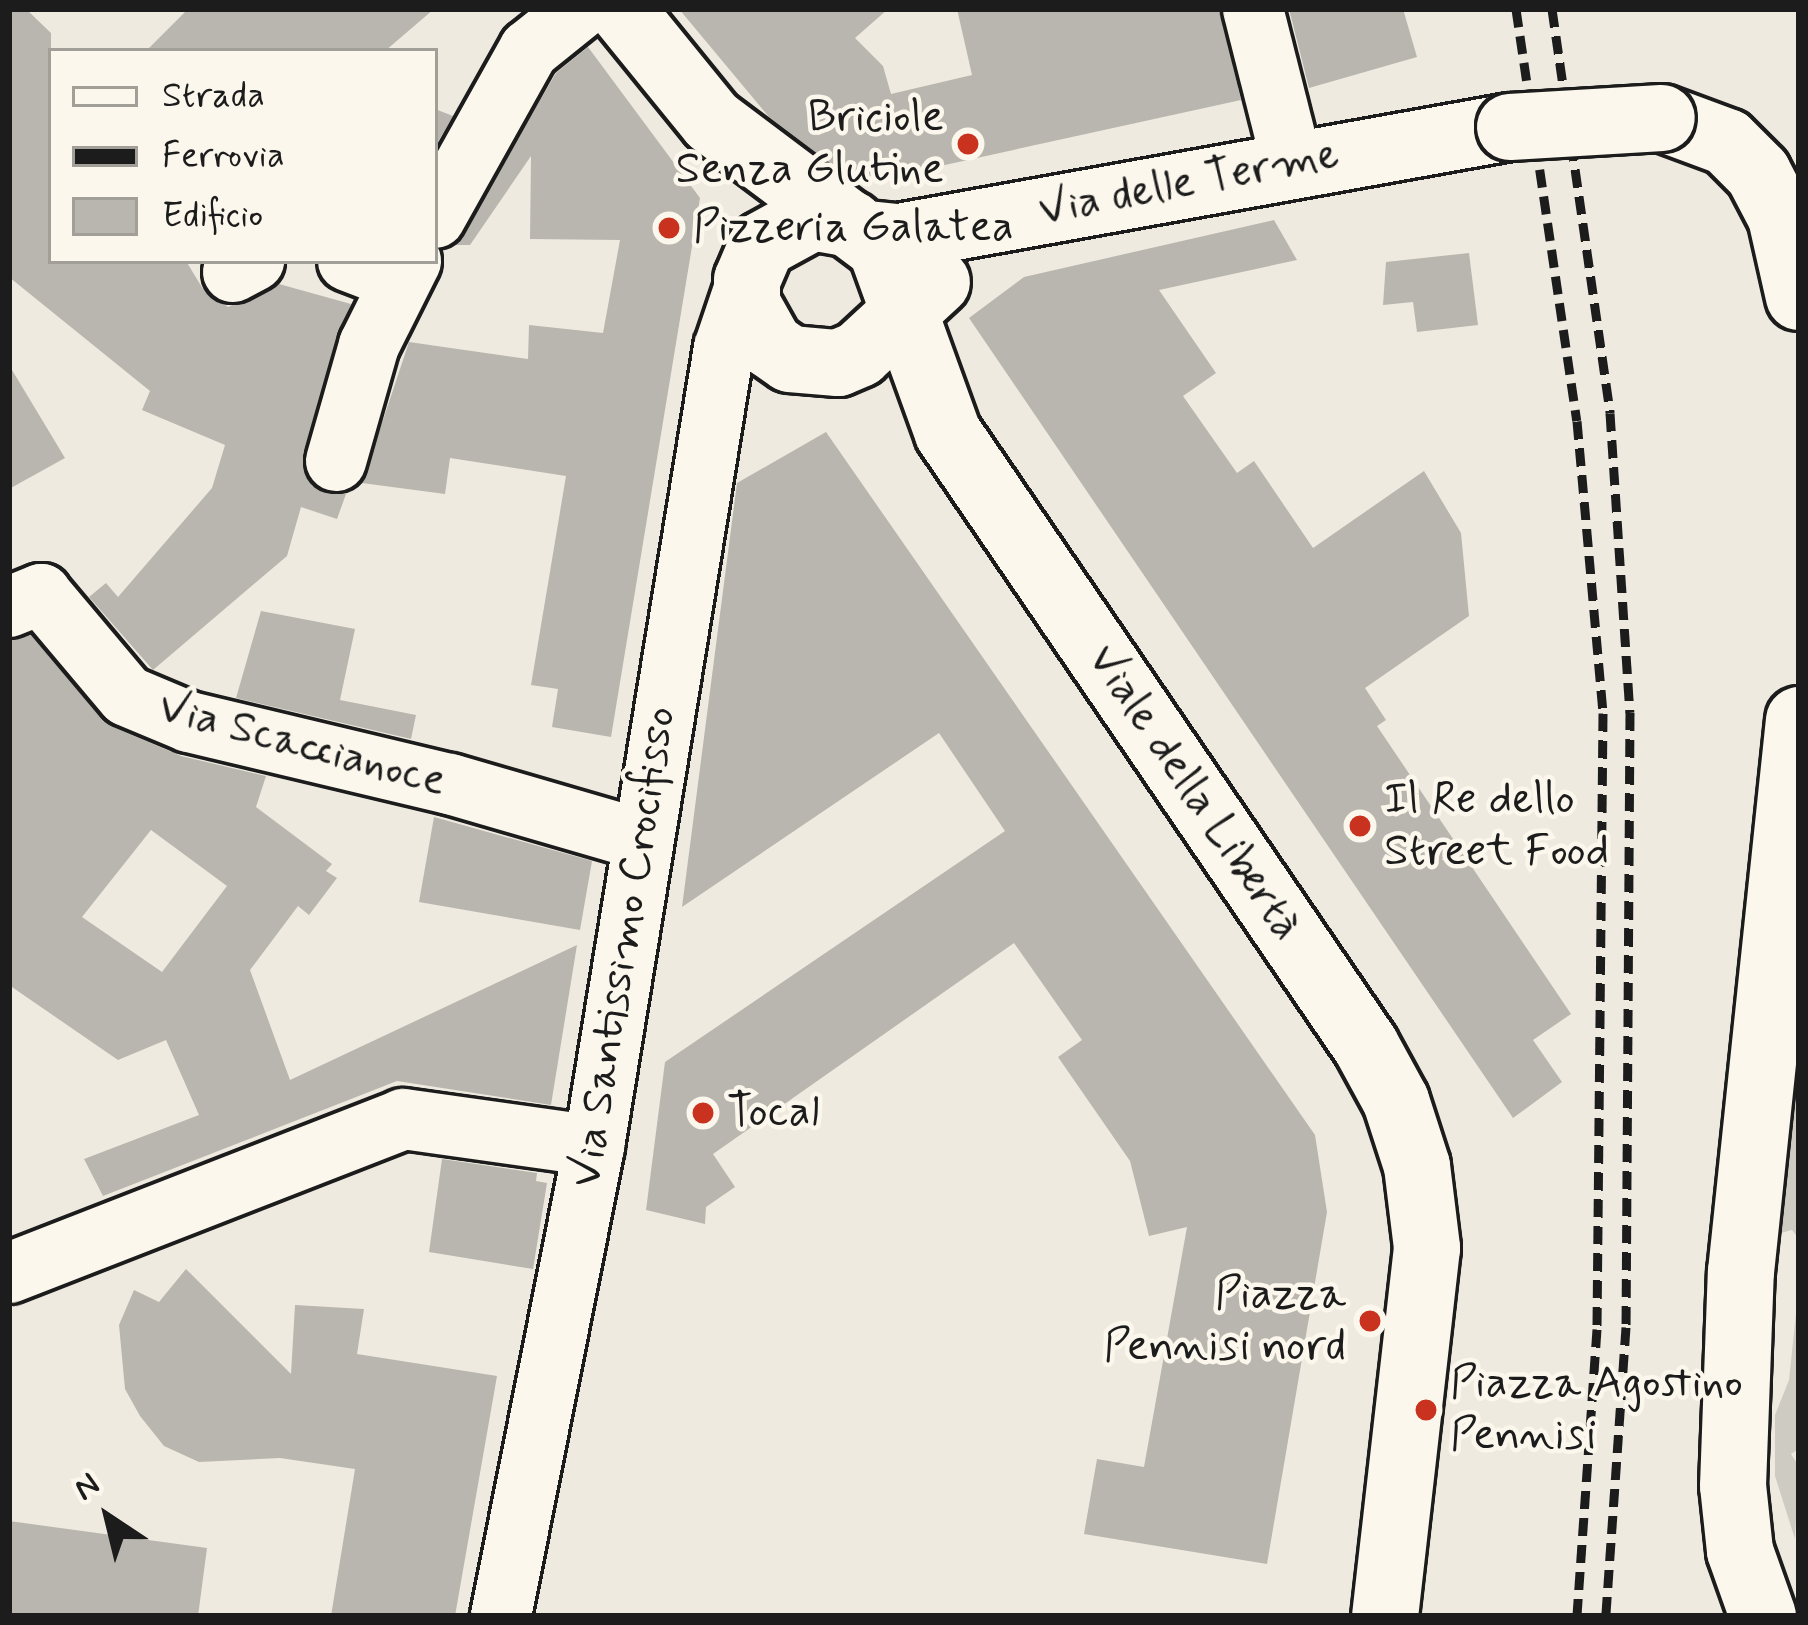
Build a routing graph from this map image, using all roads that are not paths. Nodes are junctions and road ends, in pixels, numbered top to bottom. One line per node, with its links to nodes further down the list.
1 (580, 9): 6 (street)
2 (1253, 9): 5 (street)
3 (622, 10): 4 (street)
4 (712, 122): 8 (street); 9 (street)
5 (1292, 163): 9 (street, Via delle Terme); 10 (street, Via delle Terme, bridge)
6 (438, 213)
7 (386, 268): 12 (street)
8 (750, 270): 9 (street); 9 (street); 15 (street, Via Santissimo Crocifisso)
9 (872, 289): 11 (street); 11 (street)
10 (1799, 297)
11 (948, 433): 19 (street, Viale della Libertà)
12 (336, 461)
13 (9, 607): 15 (street, Via Scaccianoce)
14 (1799, 720): 20 (street)
15 (639, 839): 16 (street, Via Santissimo Crocifisso)
16 (594, 1146): 17 (street); 18 (street, Via Santissimo Crocifisso)
17 (9, 1274)
18 (501, 1616)
19 (1385, 1616)
20 (1763, 1616)

